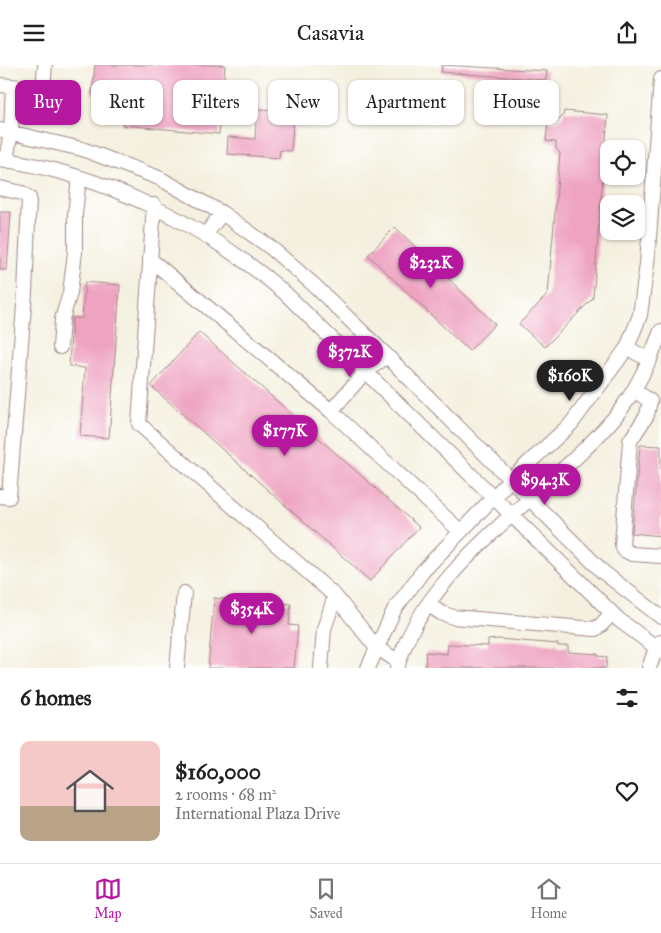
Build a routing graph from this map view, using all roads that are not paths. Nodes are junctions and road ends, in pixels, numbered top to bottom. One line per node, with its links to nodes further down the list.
1 (45, 65): 3 (street)
2 (661, 79): 6 (street)
3 (6, 86): 4 (street)
4 (5, 131): 5 (street); 10 (street)
5 (3, 159): 7 (street)
6 (657, 175): 15 (street)
7 (79, 177): 9 (street); 14 (street)
8 (0, 188): 23 (street)
9 (154, 205): 11 (street); 12 (street)
10 (222, 213): 11 (street); 16 (street)
11 (206, 234): 18 (street)
12 (150, 259): 21 (street); 30 (street)
13 (661, 331): 17 (street)
14 (60, 347)
15 (626, 348): 17 (street); 22 (street)
16 (387, 356): 18 (street); 22 (street)
17 (650, 360): 19 (street)
18 (365, 373): 21 (street); 24 (street)
19 (634, 390): 20 (street); 25 (street)
20 (656, 402): 28 (street)
21 (331, 411): 27 (street)
22 (510, 480): 24 (street); 25 (street)
23 (0, 496)
24 (492, 499): 26 (street); 27 (street)
25 (531, 500): 26 (street); 33 (street)
26 (511, 517): 31 (street); 32 (street)
27 (460, 531): 34 (street)
28 (661, 556)
29 (184, 593): 37 (street)
30 (335, 596): 34 (street); 38 (street)
31 (429, 605): 32 (street); 36 (street)
32 (612, 613): 35 (street)
33 (661, 617)
34 (376, 647): 36 (street); 39 (street)
35 (659, 647): 40 (street)
36 (398, 665)
37 (177, 668)
38 (321, 668)
39 (368, 668)
40 (649, 668)

